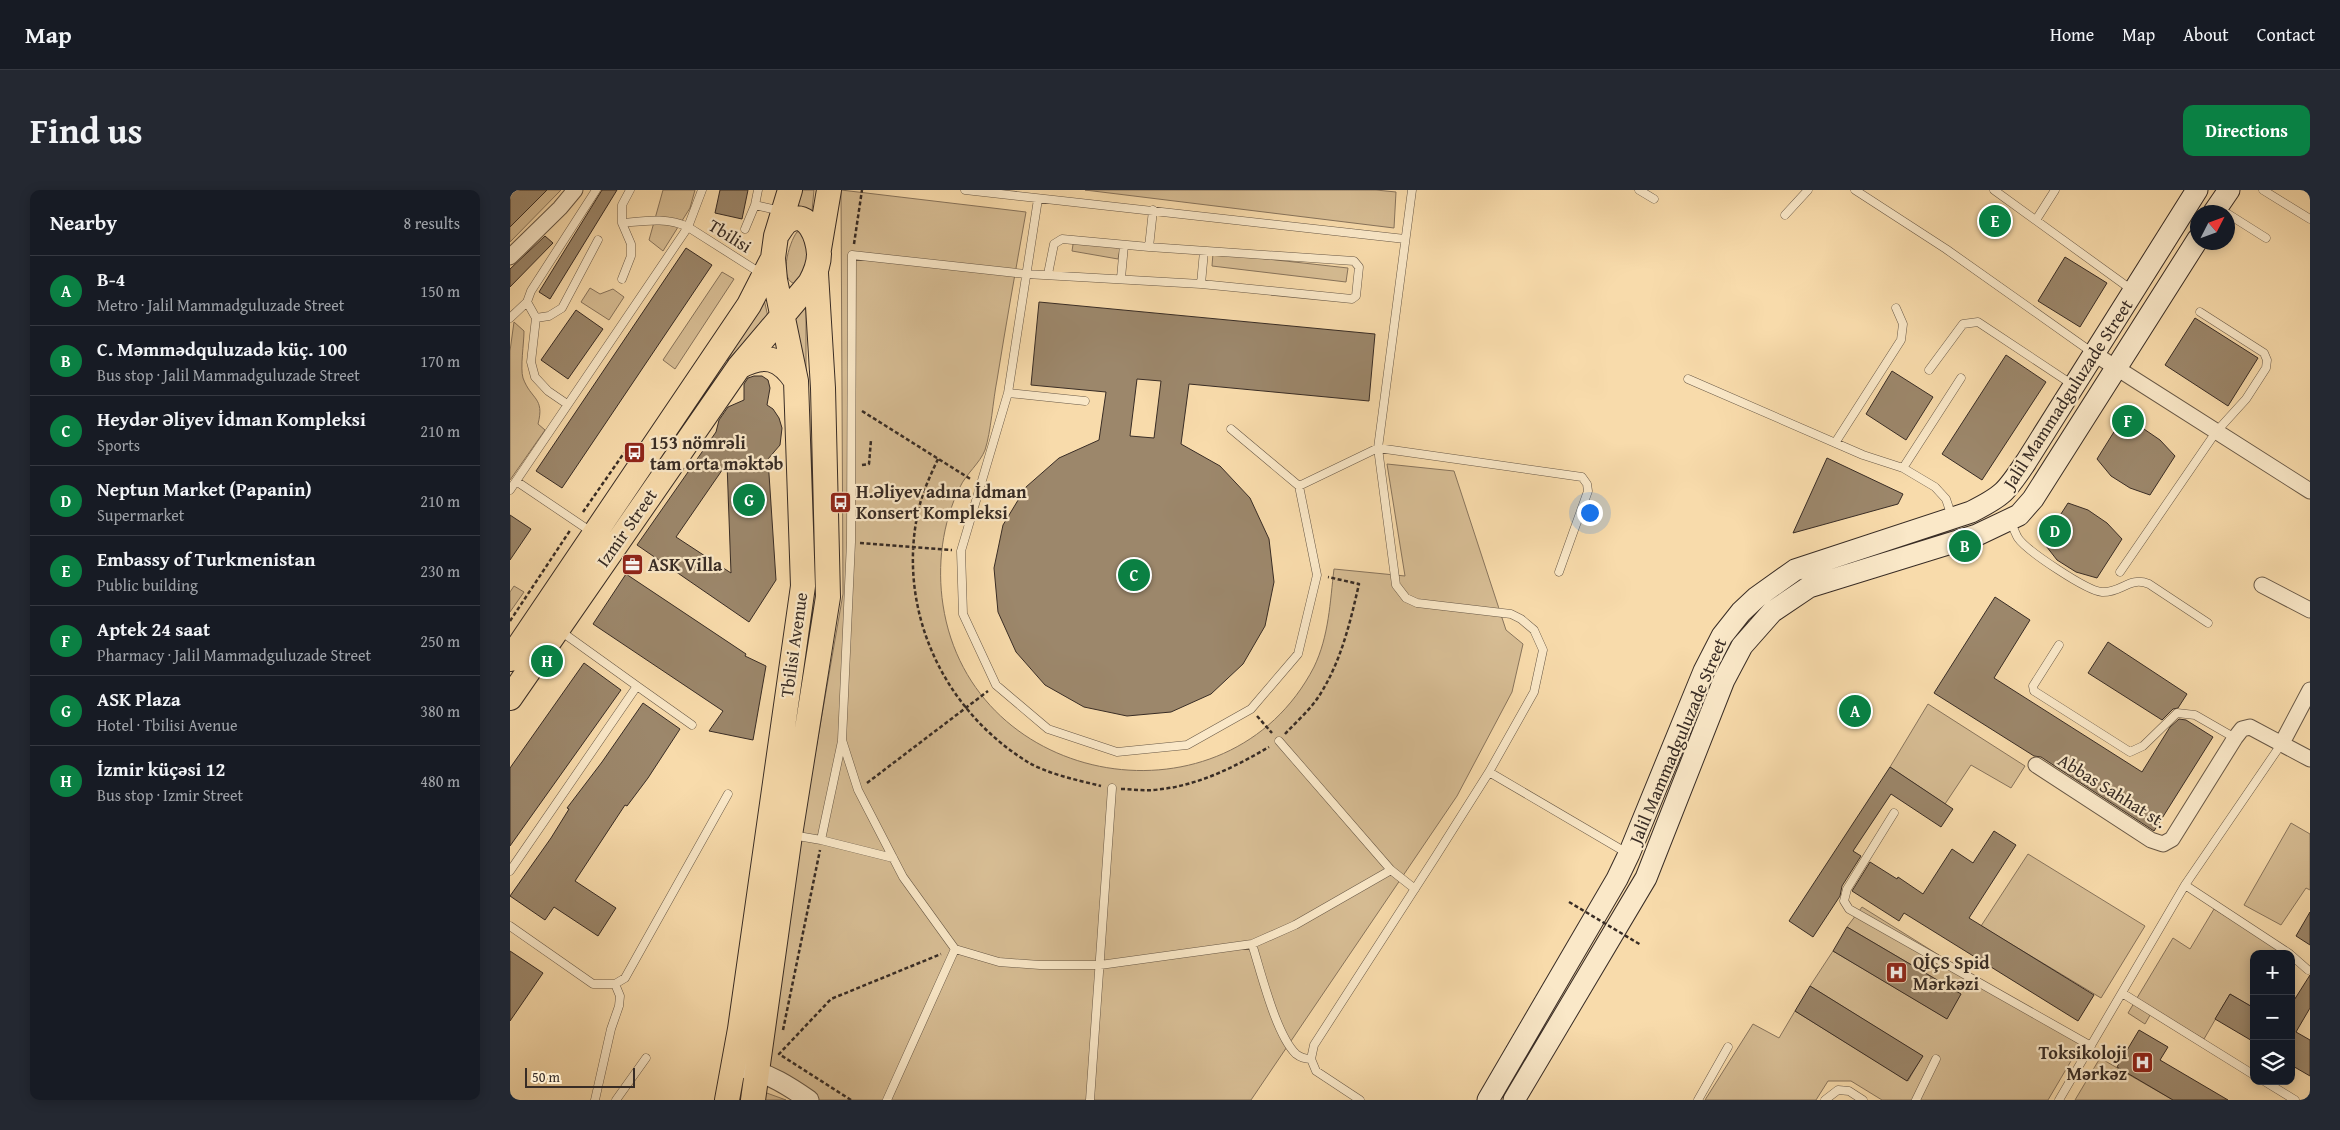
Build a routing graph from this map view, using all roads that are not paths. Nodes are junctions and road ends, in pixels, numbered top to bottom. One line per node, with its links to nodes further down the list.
1 (575, 190): 36 (street)
2 (596, 190): 45 (lane)
3 (630, 190): 26 (lane)
4 (702, 190): 27 (lane, Tbilisi)
5 (758, 190): 19 (lane)
6 (829, 190): 38 (main road, Tbilisi Avenue)
7 (965, 190): 16 (lane)
8 (1412, 190): 30 (lane)
9 (1639, 190): 17 (lane)
10 (1808, 190): 22 (lane)
11 (1855, 190): 51 (lane)
12 (1994, 190): 25 (lane)
13 (2055, 190): 25 (lane)
14 (2197, 190): 44 (main road, Jalil Mammadguluzade Street)
15 (2263, 190): 24 (lane)
16 (1038, 198): 21 (lane); 39 (lane)
17 (1654, 199)
18 (786, 201): 19 (lane); 37 (main road, Tbilisi Avenue)
19 (755, 205): 28 (lane)
20 (2310, 208): 24 (lane)
21 (1153, 210): 30 (lane); 33 (lane)
22 (1785, 215)
23 (2235, 216): 29 (lane)
24 (2307, 217)
25 (2036, 220): 44 (lane)
26 (622, 223): 27 (lane); 41 (lane)
27 (688, 227): 37 (lane, Tbilisi); 61 (lane)
28 (745, 229)
29 (2266, 238)
30 (1404, 239): 65 (lane)
31 (598, 240): 50 (lane)
32 (1124, 245): 33 (lane); 40 (lane); 42 (lane)
33 (1149, 247): 35 (lane)
34 (2191, 250): 53 (main road, Jalil Mammadguluzade Street)
35 (1204, 251): 43 (lane); 43 (lane)
36 (510, 257)
37 (772, 262): 38 (main road); 38 (main road); 48 (main road, Tbilisi Avenue); 74 (main road, Izmir Street)
38 (813, 273): 48 (main road, Izmir Street); 97 (main road, Tbilisi Avenue)
39 (1026, 274): 40 (lane); 59 (lane); 88 (lane)
40 (1048, 274): 42 (lane)
41 (622, 278)
42 (1121, 278): 43 (lane)
43 (1201, 284)
44 (2134, 291): 51 (main road, Jalil Mammadguluzade Street)
45 (527, 302): 49 (lane); 50 (lane)
46 (1896, 308): 64 (lane)
47 (2200, 312): 63 (lane)
48 (782, 314): 52 (main road, Izmir Street); 57 (main road, Tbilisi Avenue)
49 (510, 318)
50 (536, 318): 61 (lane)
51 (2093, 353): 53 (street); 58 (main road, Jalil Mammadguluzade Street)
52 (738, 366): 57 (main road); 80 (main road, Izmir Street)
53 (2116, 369): 63 (street); 73 (main road, Jalil Mammadguluzade Street)
54 (1929, 370): 58 (lane)
55 (1961, 378): 66 (lane)
56 (1688, 379): 64 (lane)
57 (796, 381): 119 (main road, Tbilisi Avenue)
58 (2073, 385): 71 (main road, Jalil Mammadguluzade Street)
59 (1008, 393): 60 (lane); 68 (lane)
60 (1085, 401)
61 (568, 404): 67 (lane)
62 (1231, 429): 68 (lane)
63 (2216, 432): 70 (street); 76 (lane)
64 (1835, 443): 66 (lane)
65 (1378, 448): 68 (lane); 75 (lane); 93 (lane)
66 (1903, 468): 72 (lane)
67 (516, 481): 69 (lane); 74 (lane)
68 (1299, 486)
69 (510, 490)
70 (2310, 491)
71 (1998, 499): 72 (main road, Jalil Mammadguluzade Street); 73 (main road)
72 (1952, 518): 99 (main road, Jalil Mammadguluzade Street)
73 (2010, 520): 79 (lane); 132 (main road, Jalil Mammadguluzade Street)
74 (585, 528): 82 (main road, Izmir Street)
75 (1559, 572)
76 (2120, 572)
77 (2262, 585): 78 (street)
78 (2310, 610)
79 (2208, 623)
80 (558, 629): 83 (lane); 85 (main road, Izmir Street)
81 (2059, 645): 87 (lane)
82 (510, 659)
83 (637, 686): 86 (lane); 102 (lane)
84 (2310, 690): 90 (street)
85 (510, 698)
86 (692, 725)
87 (2234, 738): 90 (street); 92 (street, Abbas Sahhat st.)
88 (842, 740): 98 (lane); 100 (lane)
89 (1279, 741): 101 (lane)
90 (2282, 743): 91 (street); 103 (lane)
91 (2310, 759)
92 (2036, 766)
93 (1489, 772): 99 (lane); 104 (lane)
94 (1112, 788): 110 (lane)
95 (728, 794): 112 (lane)
96 (1894, 813): 114 (lane)
97 (790, 835): 98 (lane); 120 (main road, Tbilisi Avenue)
98 (822, 840): 100 (lane)
99 (1629, 854): 131 (main road, Jalil Mammadguluzade Street)
100 (893, 858): 107 (lane)
101 (1391, 870): 104 (lane); 106 (lane)
102 (510, 871)
103 (2185, 885): 108 (lane); 113 (lane)
104 (1415, 889): 117 (lane)
105 (510, 926): 112 (lane)
106 (1252, 944): 110 (lane); 117 (lane)
107 (955, 949): 110 (lane); 128 (lane)
108 (2285, 950)
109 (2295, 958): 111 (lane)
110 (1100, 965): 129 (lane)
111 (2308, 970)
112 (615, 984): 124 (lane)
113 (2122, 993): 114 (lane); 121 (lane)
114 (2091, 1046): 137 (lane)
115 (1728, 1047): 133 (lane)
116 (646, 1058): 125 (lane)
117 (1311, 1059): 130 (lane)
118 (1936, 1059): 136 (lane)
119 (732, 1066): 120 (street); 126 (main road, Tbilisi Avenue)
120 (757, 1071): 123 (street); 127 (main road, Tbilisi Avenue)
121 (2250, 1073)
122 (2270, 1085): 138 (lane)
123 (806, 1099)
124 (595, 1100)
125 (616, 1100)
126 (727, 1100)
127 (753, 1100)
128 (887, 1100)
129 (1090, 1100)
130 (1360, 1100)
131 (1488, 1100)
132 (1514, 1100)
133 (1698, 1100)
134 (1826, 1100): 135 (lane)
135 (1863, 1100)
136 (1916, 1100)
137 (2059, 1100)
138 (2294, 1100)

